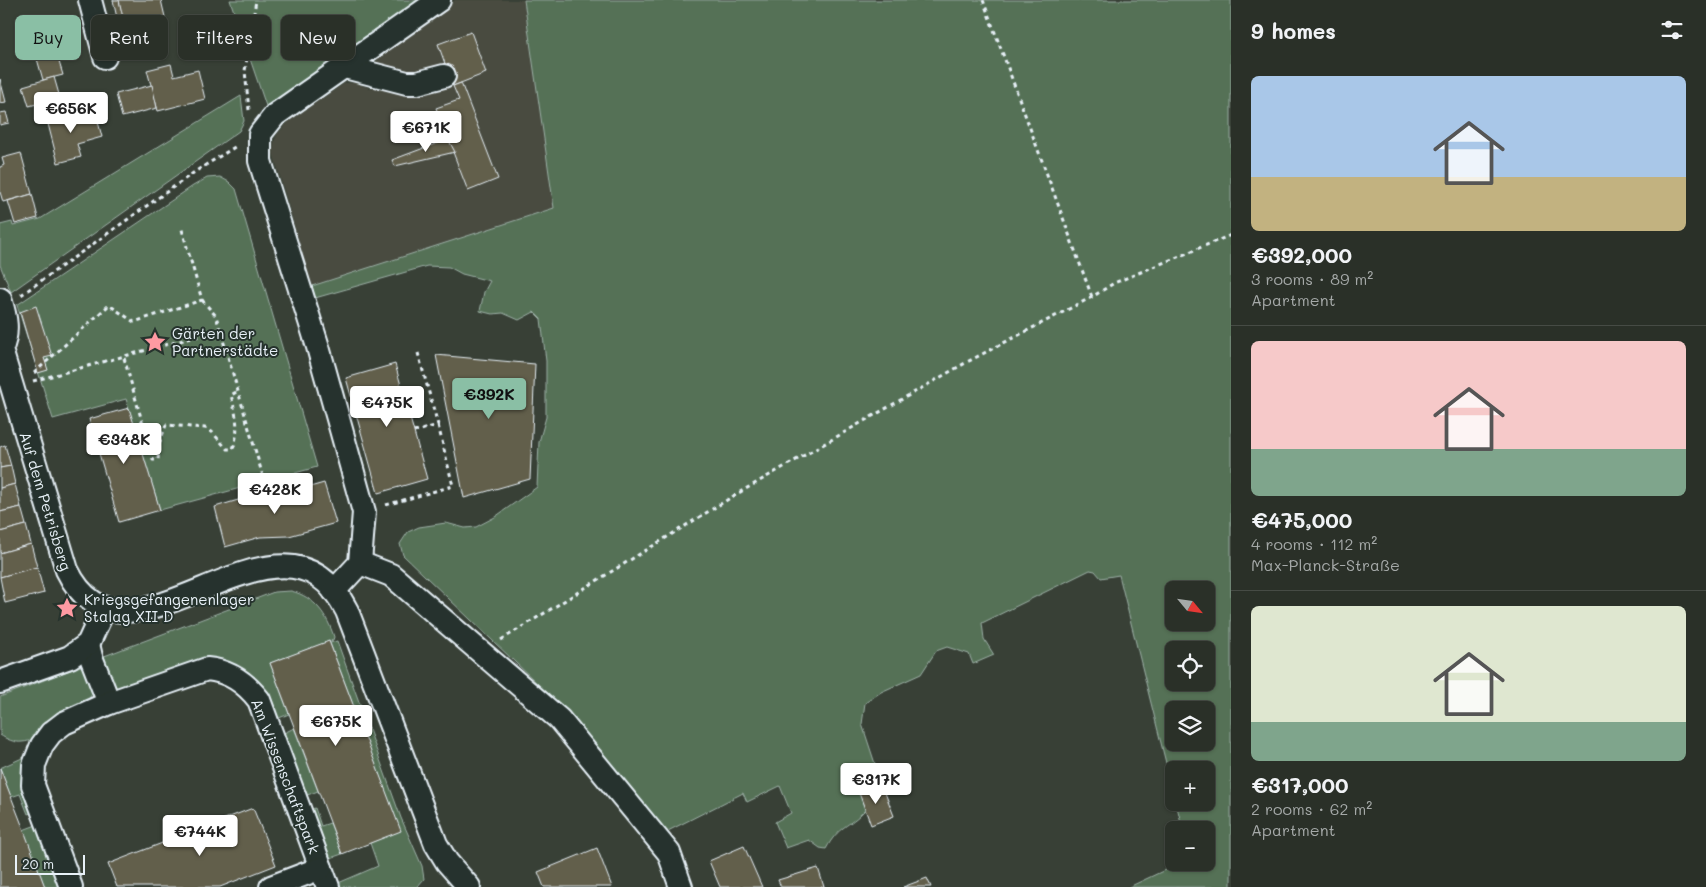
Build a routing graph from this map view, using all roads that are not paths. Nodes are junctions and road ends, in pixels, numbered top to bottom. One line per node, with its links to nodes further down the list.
1 (90, 0): 3 (street)
2 (439, 0): 4 (street)
3 (94, 15)
4 (345, 67): 5 (street); 8 (street)
5 (444, 76)
6 (8, 298): 7 (street, Auf dem Petrisberg)
7 (1, 350): 10 (street, Auf dem Petrisberg)
8 (360, 564): 9 (street); 18 (street)
9 (334, 591): 10 (street); 15 (street)
10 (104, 609): 11 (street)
11 (88, 644): 12 (street); 13 (street)
12 (0, 682)
13 (109, 703): 14 (street, Am Wissenschaftspark); 16 (street, Am Wissenschaftspark)
14 (325, 877): 17 (street, Am Wissenschaftspark)
15 (467, 886)
16 (71, 887)
17 (271, 887)
18 (681, 887)

